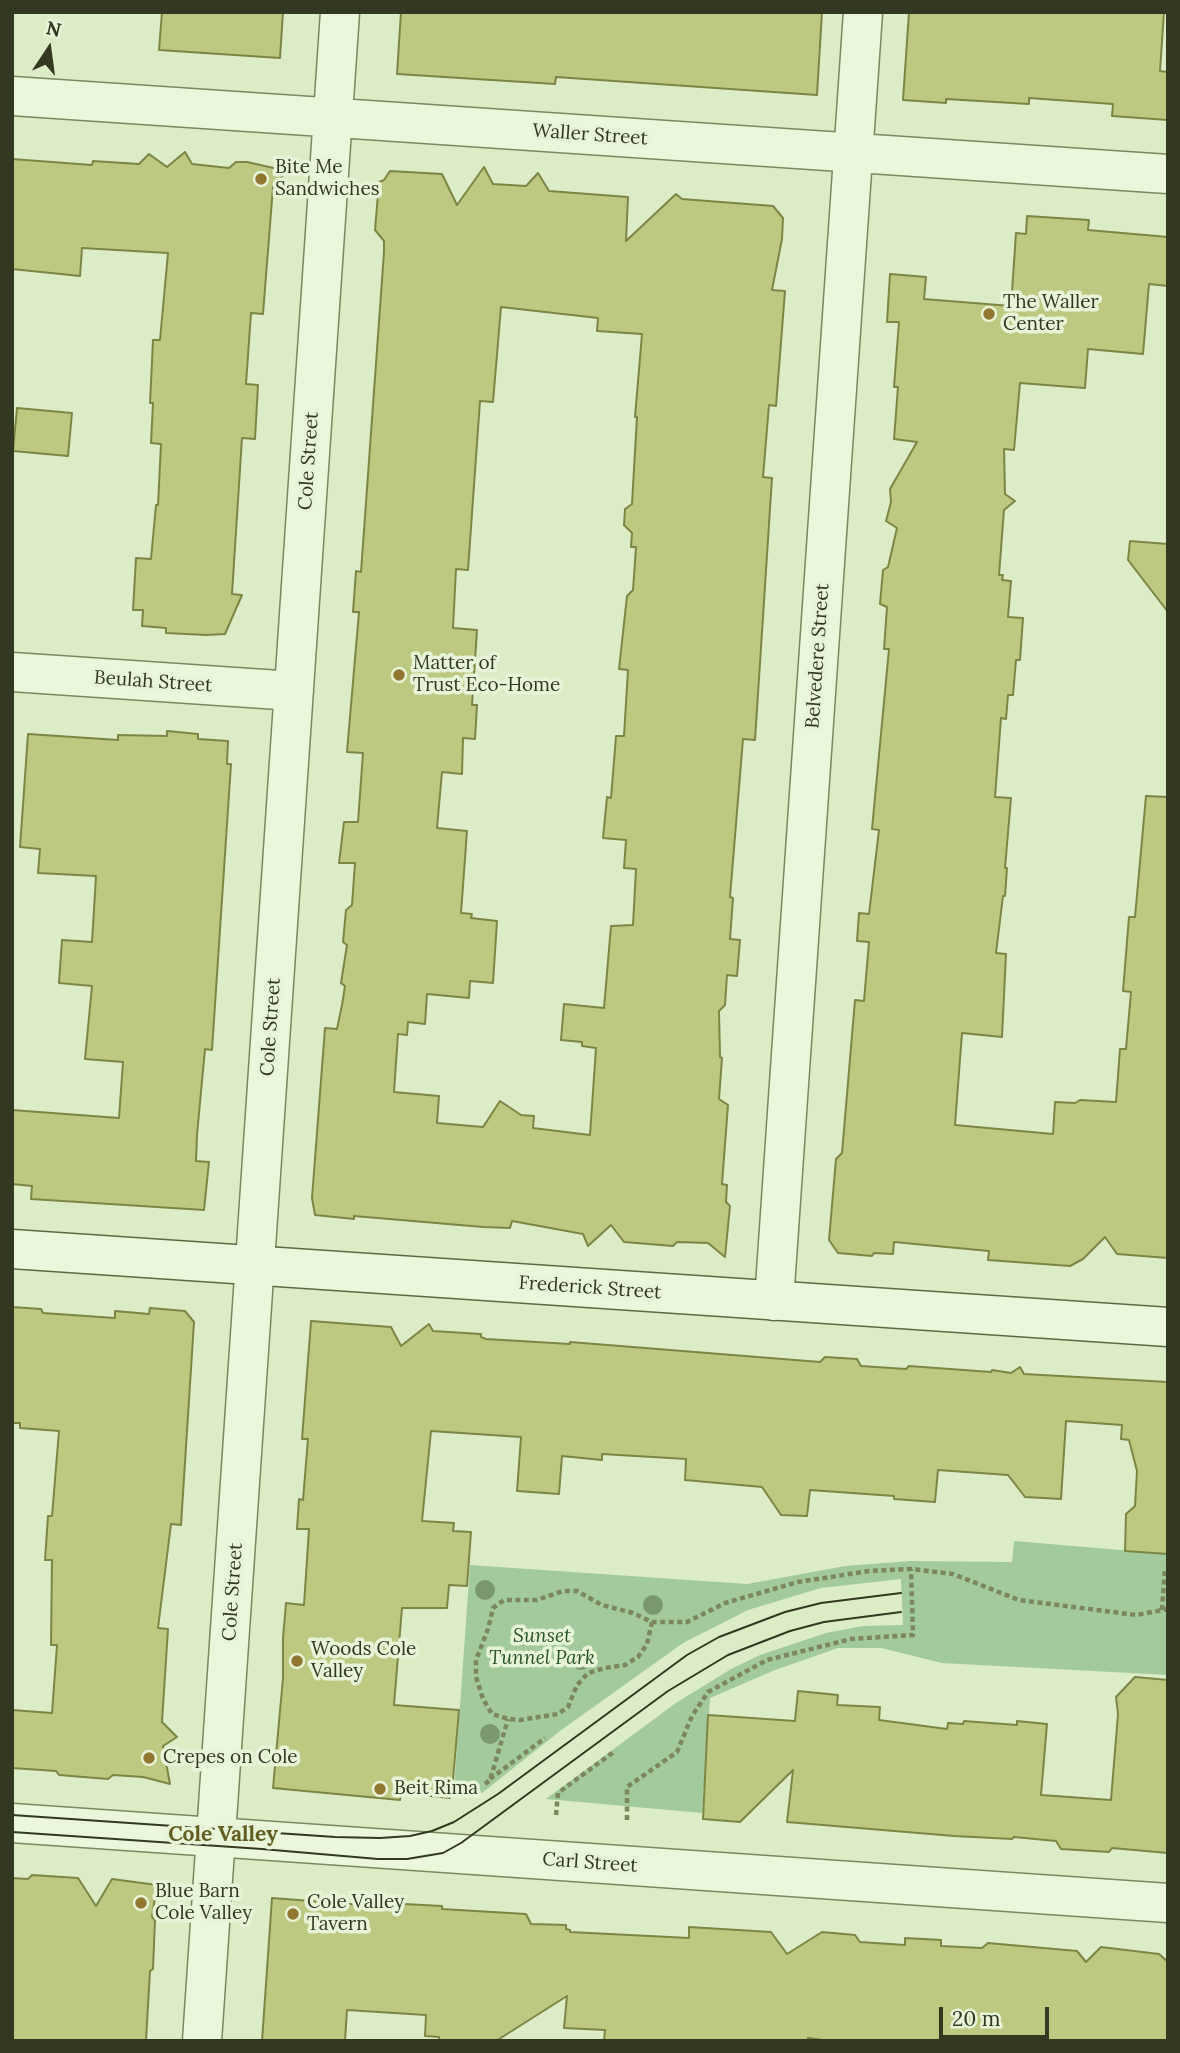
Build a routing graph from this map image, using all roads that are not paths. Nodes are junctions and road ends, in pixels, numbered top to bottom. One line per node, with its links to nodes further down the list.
1 (340, 12): 4 (street, Cole Street)
2 (863, 12): 5 (street, Belvedere Street)
3 (12, 96): 4 (street, Waller Street)
4 (333, 118): 5 (street, Waller Street); 8 (street, Cole Street)
5 (853, 153): 6 (street, Waller Street); 11 (street, Belvedere Street)
6 (1168, 174)
7 (12, 672): 8 (street, Beulah Street)
8 (294, 691): 10 (street, Cole Street)
9 (12, 1249): 10 (street, Frederick Street)
10 (255, 1265): 11 (street, Frederick Street); 14 (street, Cole Street)
11 (774, 1301): 12 (street, Frederick Street)
12 (1168, 1327)
13 (12, 1824): 14 (street, Carl Street)
14 (216, 1838): 15 (street, Carl Street); 16 (street, Cole Street)
15 (1168, 1903)
16 (202, 2041)

